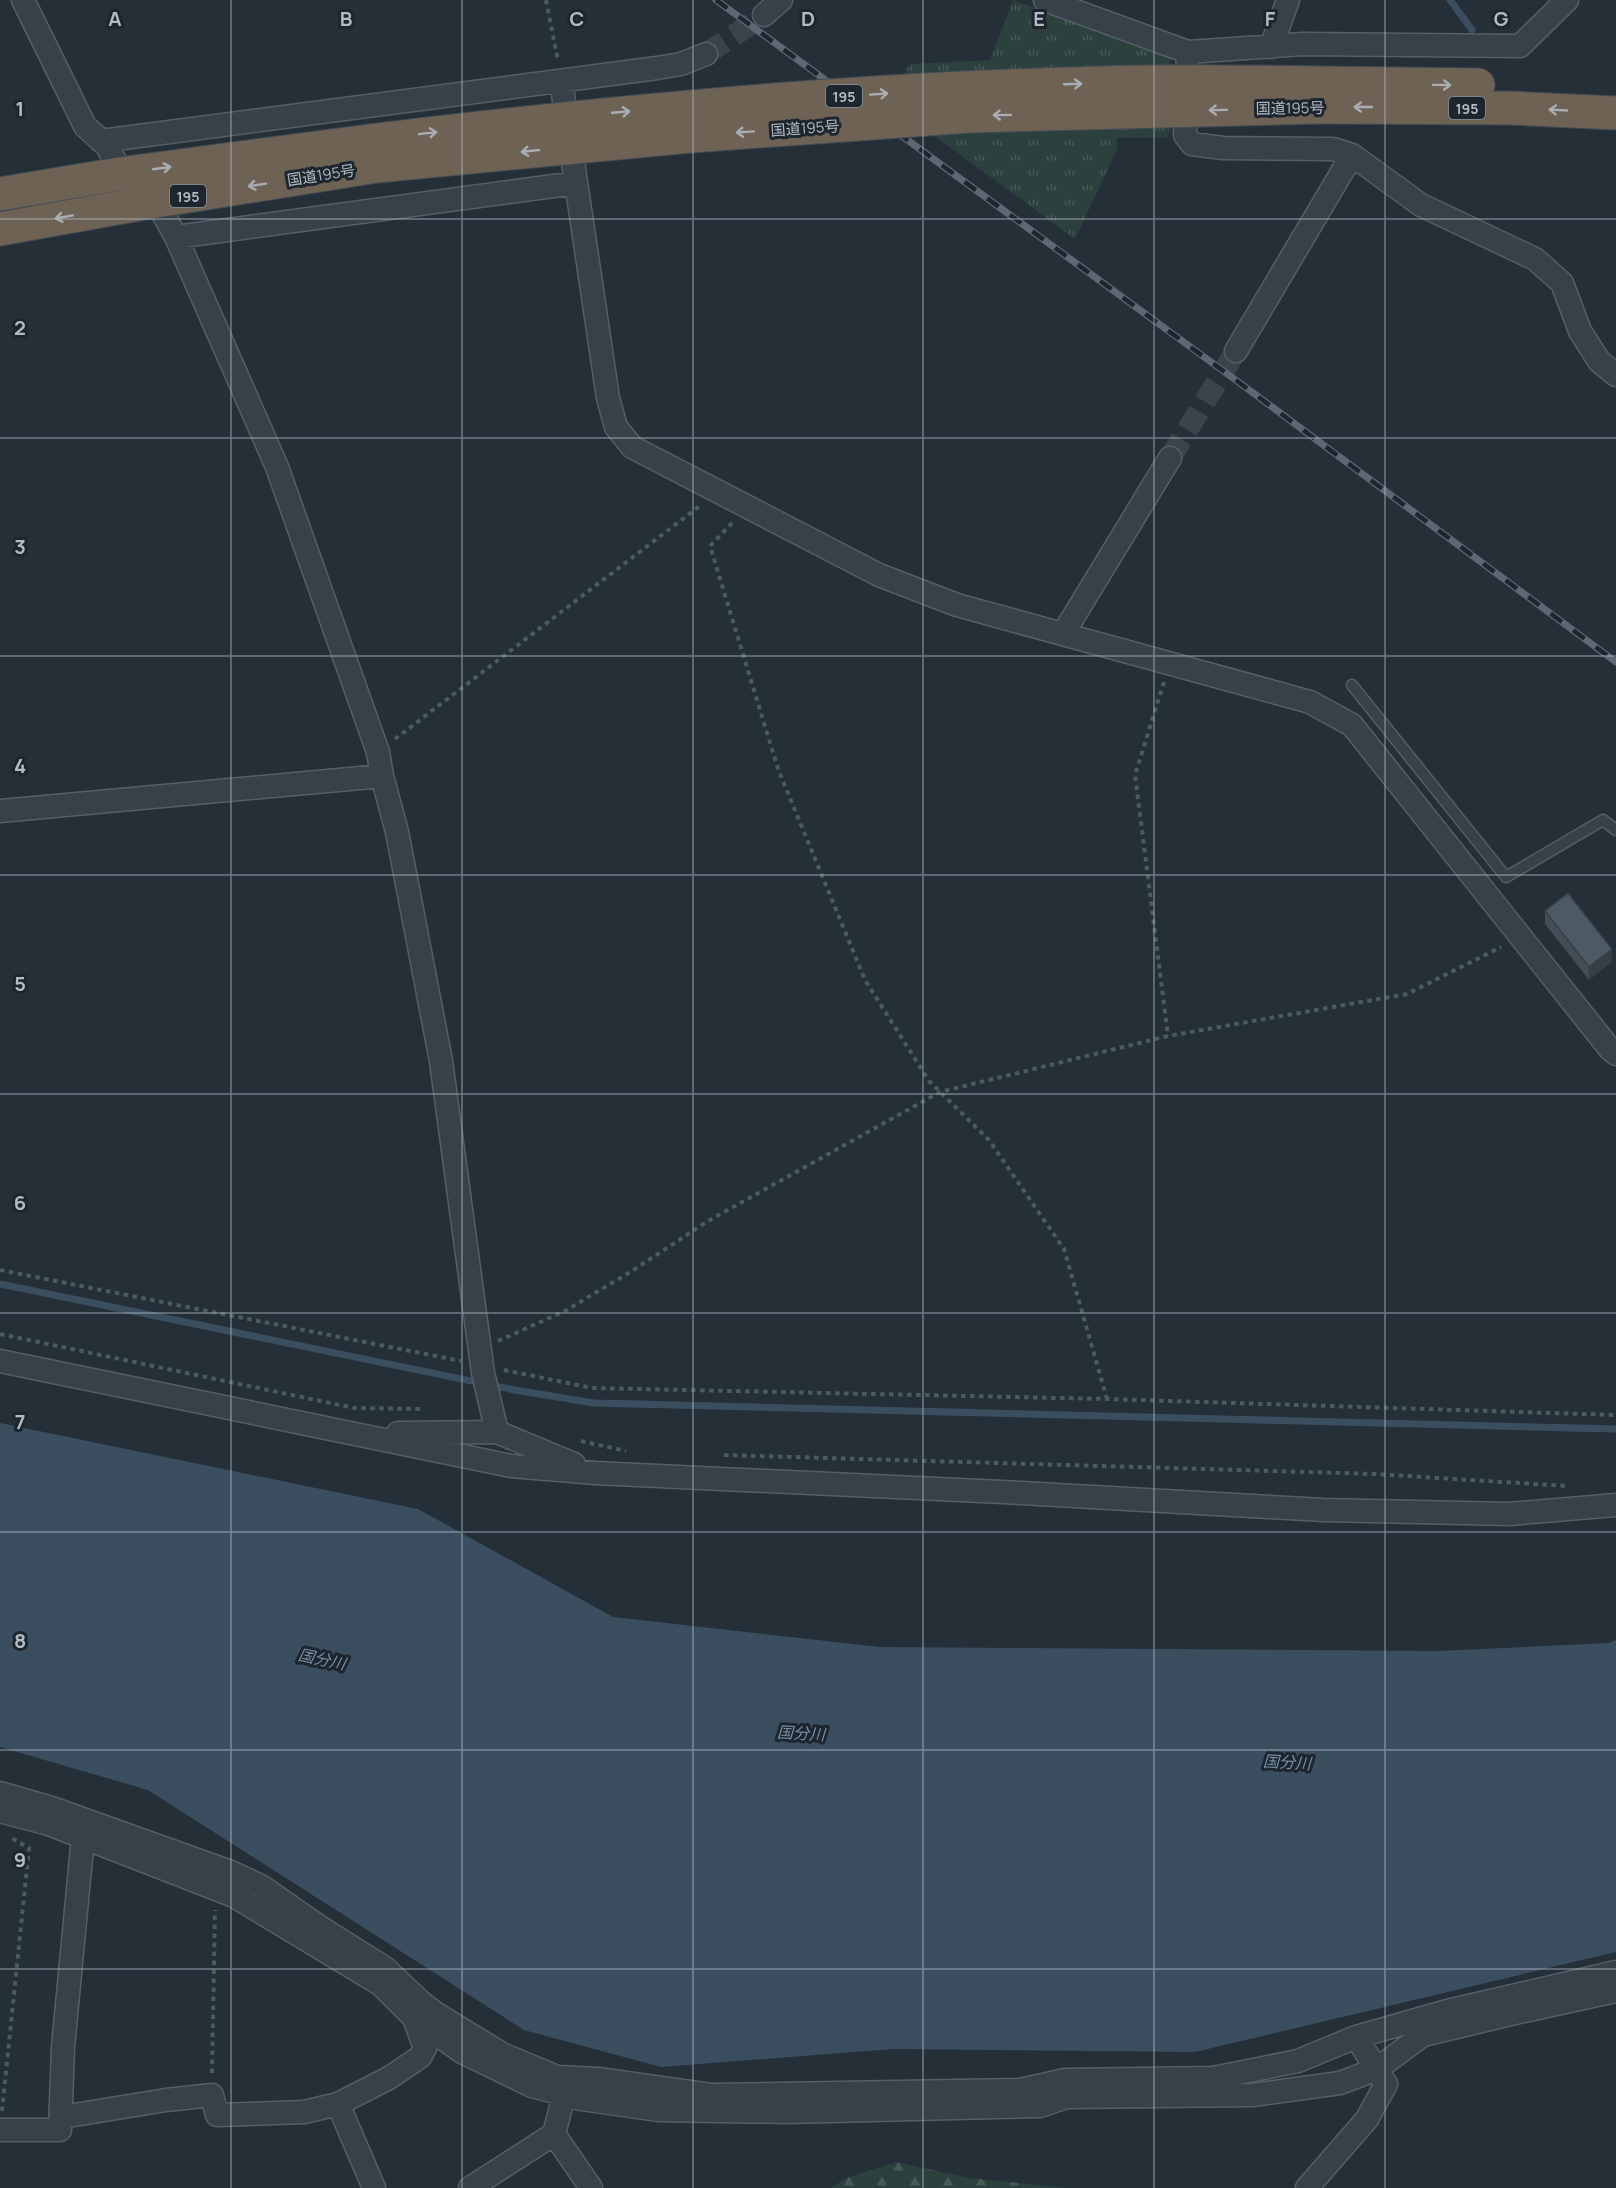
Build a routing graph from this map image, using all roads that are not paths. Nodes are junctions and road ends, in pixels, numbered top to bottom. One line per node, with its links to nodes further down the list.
1 (23, 0): 14 (street)
2 (781, 0): 6 (street)
3 (1045, 0): 8 (street)
4 (1288, 0): 7 (street)
5 (1566, 0): 7 (street)
6 (764, 15)
7 (1271, 47): 8 (street)
8 (1188, 52): 16 (street)
9 (706, 54): 10 (street)
10 (561, 81): 14 (street); 18 (street)
11 (1616, 90): 12 (highway, 国道195号 / 195, one-way to 11)
12 (1320, 95): 13 (highway, 国道195号 / 195, one-way to 12); 15 (highway, 国道195号 / 195, bridge)
13 (1616, 113)
14 (101, 141): 17 (street)
15 (373, 154): 17 (highway, 国道195号 / 195, one-way to 15); 20 (highway, 国道195号 / 195, one-way to 20)
16 (1352, 155): 23 (street); 24 (street)
17 (119, 174): 19 (highway, 国道195号 / 195)
18 (576, 183): 22 (street); 26 (street)
19 (0, 194)
20 (156, 201): 21 (highway, 国道195号 / 195, one-way to 21); 22 (street)
21 (0, 229)
22 (176, 237): 28 (street)
23 (1236, 351)
24 (1616, 375)
25 (1170, 458): 26 (street)
26 (1062, 634): 31 (street)
27 (1352, 685): 30 (lane)
28 (382, 776): 29 (street); 33 (street)
29 (0, 811)
30 (1616, 830)
31 (1616, 1054)
32 (0, 1361): 34 (street)
33 (495, 1422): 34 (street); 35 (street)
34 (355, 1433): 35 (street)
35 (595, 1473): 36 (street)
36 (1616, 1505)
37 (0, 1793): 39 (street)
38 (0, 1810): 39 (street)
39 (51, 1816): 40 (street); 44 (street)
40 (82, 1837): 43 (street); 48 (street)
41 (1616, 1972): 44 (street)
42 (1616, 1991): 45 (street)
43 (414, 2018): 46 (street); 47 (street)
44 (1356, 2037): 45 (street)
45 (1377, 2069): 46 (street); 51 (street)
46 (564, 2095): 50 (street)
47 (338, 2104): 48 (street); 52 (street)
48 (62, 2117): 49 (street)
49 (1, 2124)
50 (554, 2134): 53 (street); 54 (street)
51 (1322, 2183)
52 (374, 2188)
53 (470, 2188)
54 (591, 2188)

